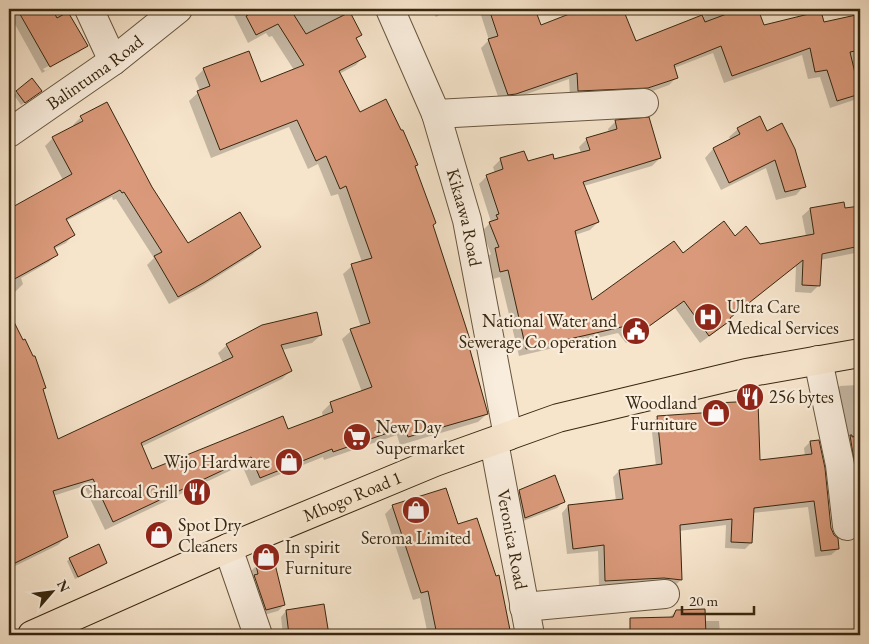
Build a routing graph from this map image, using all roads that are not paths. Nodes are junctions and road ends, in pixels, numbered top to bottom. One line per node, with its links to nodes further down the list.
1 (89, 9): 4 (street)
2 (178, 9): 4 (street, Balintuma Road)
3 (390, 9): 6 (street, Kikaawa Road)
4 (113, 61): 7 (street, Balintuma Road)
5 (644, 103): 6 (street)
6 (436, 114): 10 (street, Kikaawa Road)
7 (9, 134)
8 (860, 352): 9 (main road, Mbogo Road 1)
9 (818, 360): 10 (main road, Mbogo Road 1); 11 (street)
10 (501, 439): 12 (main road, Mbogo Road 1); 14 (street, Veronica Road)
11 (846, 526)
12 (228, 548): 15 (main road, Mbogo Road 1); 16 (street)
13 (666, 594): 14 (street)
14 (524, 607): 17 (street, Veronica Road)
15 (32, 635)
16 (258, 635)
17 (530, 635)

